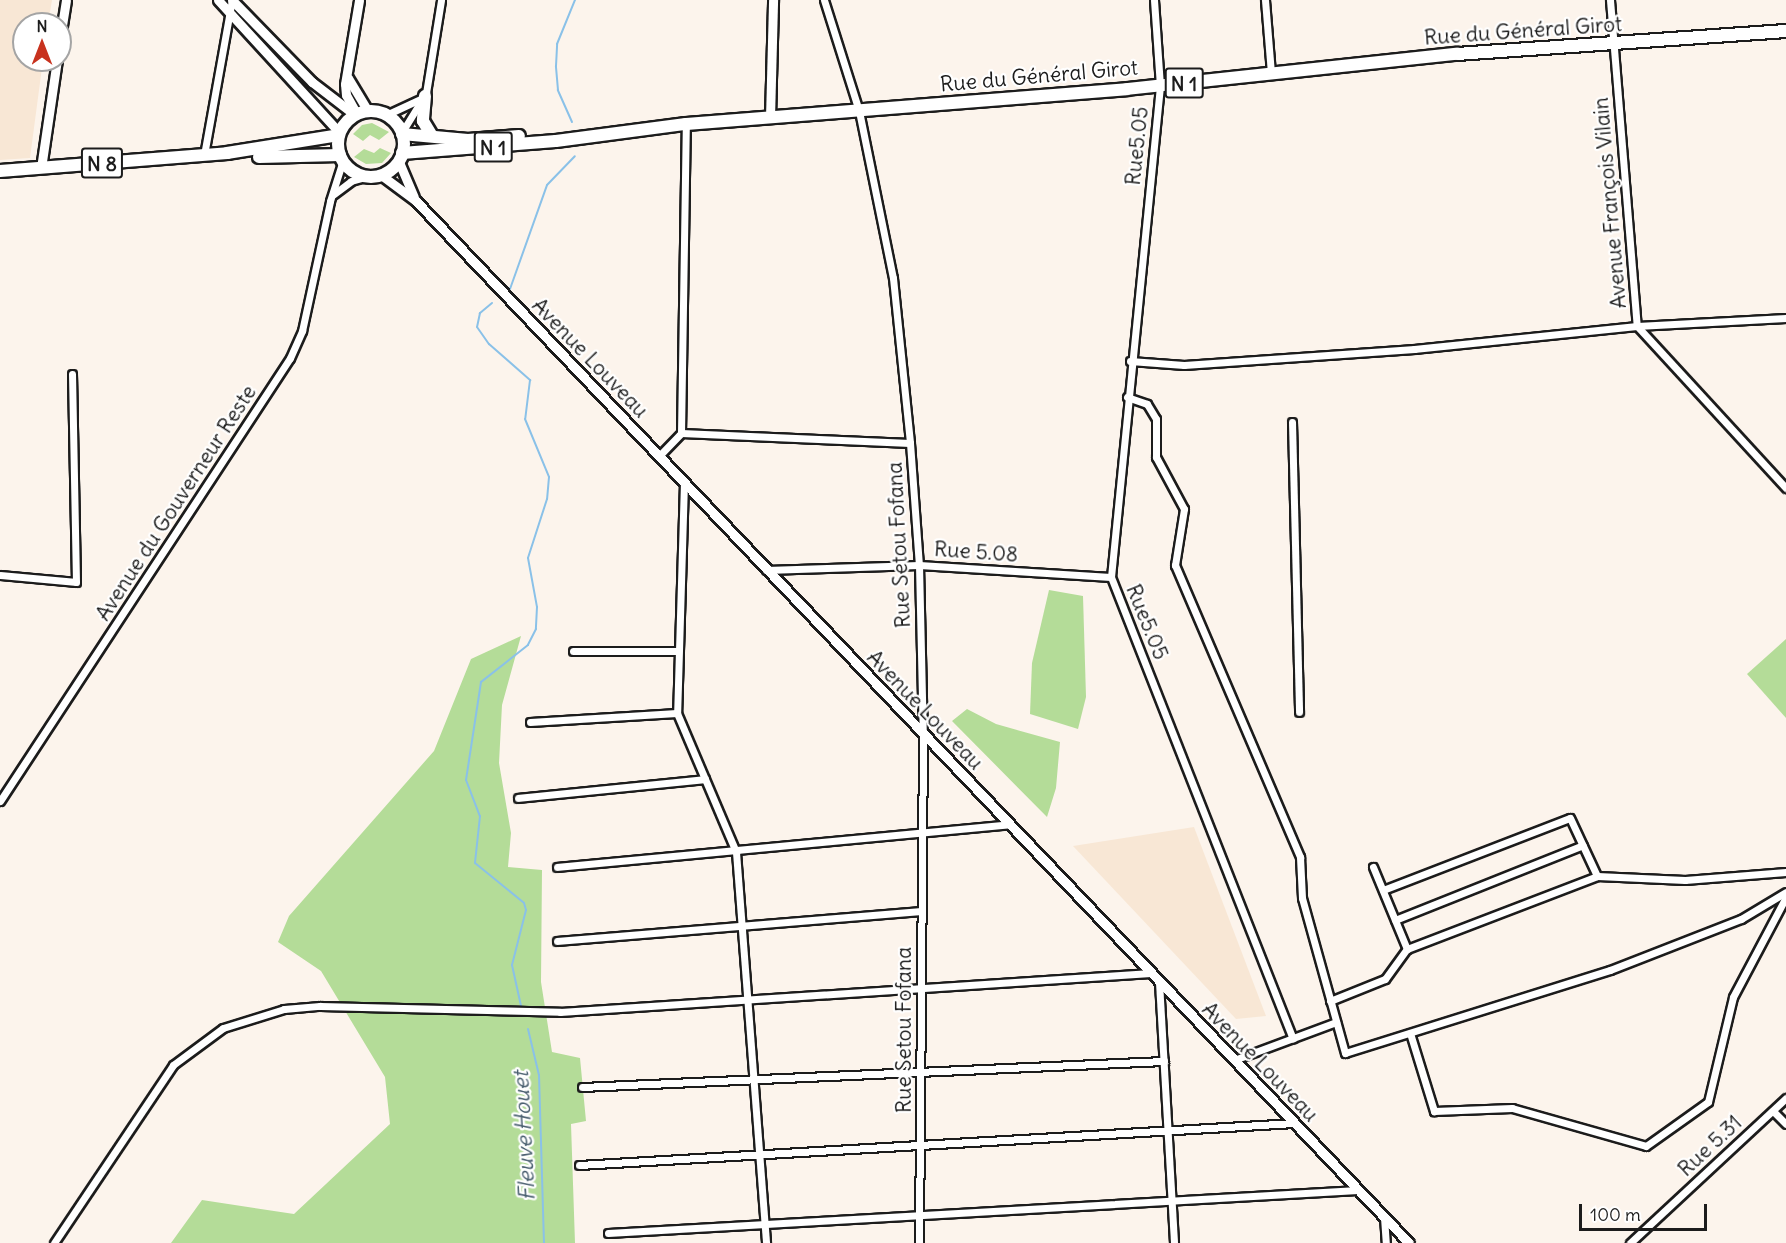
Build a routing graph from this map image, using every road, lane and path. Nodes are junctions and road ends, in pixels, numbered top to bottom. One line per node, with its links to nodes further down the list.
1 (218, 0): 10 (main road)
2 (232, 0): 10 (street); 19 (main road)
3 (359, 0): 15 (main road)
4 (441, 0): 17 (street)
5 (773, 0): 21 (main road)
6 (824, 0): 18 (street, Rue Setou Fofana)
7 (1154, 0): 16 (street, Rue5.05)
8 (1265, 0): 14 (street)
9 (1610, 0): 12 (street, Avenue François Vilain)
10 (230, 13): 24 (main road); 27 (street)
11 (1786, 31): 12 (highway, Rue du Général Girot / N 1)
12 (1612, 44): 14 (highway, Rue du Général Girot / N 1); 36 (street, Avenue François Vilain)
13 (55, 72): 30 (main road)
14 (1272, 73): 16 (highway, Rue du Général Girot / N 1)
15 (348, 78): 19 (main road); 19 (main road)
16 (1160, 86): 18 (highway, Rue du Général Girot / N 1); 37 (street, Rue5.05)
17 (425, 95): 20 (street); 23 (street); 26 (highway)
18 (859, 111): 21 (highway, Rue du Général Girot / N 1); 42 (street, Rue Setou Fofana)
19 (360, 114): 20 (highway); 24 (highway)
20 (386, 114): 23 (highway)
21 (770, 118): 22 (highway, Rue du Général Girot / N 1)
22 (686, 124): 25 (highway, Rue du Général Girot / N 1); 41 (street)
23 (402, 133): 26 (highway, N 1); 28 (highway)
24 (337, 135): 27 (highway, N 8); 29 (highway)
25 (583, 135): 26 (highway, N 1); 28 (highway, N 1)
26 (432, 136)
27 (204, 155): 29 (highway, N 8); 30 (highway, N 8)
28 (401, 157): 32 (highway); 34 (main road, Avenue Louveau)
29 (342, 158): 32 (highway); 33 (street, Avenue du Gouverneur Reste)
30 (41, 168): 31 (highway, N 8)
31 (0, 171)
32 (375, 176): 33 (street); 34 (main road, Avenue Louveau)
33 (330, 201): 58 (street, Avenue du Gouverneur Reste)
34 (417, 201): 43 (main road, Avenue Louveau)
35 (1786, 318): 36 (street)
36 (1637, 326): 37 (street); 45 (street, Avenue François Vilain)
37 (1130, 361): 39 (street, Rue5.05)
38 (72, 374): 48 (street)
39 (1127, 397): 49 (street, Rue5.05); 78 (street)
40 (1292, 422): 52 (street)
41 (681, 433): 42 (street); 43 (street)
42 (910, 443): 46 (street, Rue Setou Fofana)
43 (659, 456): 44 (main road, Avenue Louveau)
44 (684, 482): 47 (main road, Avenue Louveau); 51 (street)
45 (1786, 488)
46 (919, 565): 47 (street, Rue 5.08); 49 (street, Rue 5.08); 55 (street, Rue Setou Fofana)
47 (766, 570): 55 (main road, Avenue Louveau)
48 (0, 575)
49 (1111, 578): 81 (street, Rue5.05)
50 (573, 651): 51 (street)
51 (678, 651): 53 (street)
52 (1299, 712)
53 (677, 713): 54 (street); 56 (street)
54 (530, 722)
55 (923, 735): 59 (main road, Avenue Louveau); 60 (street, Rue Setou Fofana)
56 (705, 779): 57 (street); 62 (street)
57 (518, 798)
58 (0, 801)
59 (1009, 824): 60 (street); 74 (main road, Avenue Louveau)
60 (921, 833): 62 (street); 69 (street, Rue Setou Fofana)
61 (1583, 845): 66 (street); 67 (street); 70 (street)
62 (736, 852): 63 (street); 71 (street)
63 (557, 867)
64 (1373, 867): 67 (street)
65 (1786, 872): 66 (street)
66 (1597, 876): 73 (street)
67 (1383, 890): 70 (street)
68 (1786, 895): 80 (street); 80 (street)
69 (921, 910): 71 (street); 76 (street, Rue Setou Fofana)
70 (1395, 920): 73 (street)
71 (741, 926): 72 (street); 77 (street)
72 (557, 941)
73 (1407, 949): 78 (street)
74 (1151, 973): 75 (main road, Avenue Louveau); 76 (street)
75 (1159, 982): 82 (main road, Avenue Louveau); 83 (street)
76 (921, 989): 77 (street); 84 (street, Rue Setou Fofana)
77 (747, 999): 85 (street); 101 (street)
78 (1330, 1001): 79 (street)
79 (1336, 1022): 80 (street); 81 (street)
80 (1410, 1033)
81 (1293, 1038): 82 (street)
82 (1234, 1060): 89 (main road, Avenue Louveau)
83 (1164, 1061): 84 (street); 91 (street)
84 (920, 1070): 85 (street); 92 (street, Rue Setou Fofana)
85 (753, 1077): 86 (street); 93 (street)
86 (582, 1087)
87 (1786, 1098): 88 (street, Rue 5.31)
88 (1773, 1111): 90 (street); 107 (street, Rue 5.31)
89 (1293, 1123): 91 (street); 95 (main road, Avenue Louveau)
90 (1786, 1125)
91 (1167, 1130): 92 (street); 96 (street)
92 (919, 1145): 93 (street); 97 (street, Rue Setou Fofana)
93 (759, 1154): 94 (street); 99 (street)
94 (579, 1165)
95 (1358, 1191): 96 (street); 98 (main road, Avenue Louveau)
96 (1172, 1201): 97 (street); 104 (street)
97 (919, 1215): 99 (street); 103 (street, Rue Setou Fofana)
98 (1384, 1217): 105 (street); 106 (main road, Avenue Louveau)
99 (764, 1224): 100 (street); 102 (street)
100 (608, 1233)
101 (54, 1243)
102 (766, 1243)
103 (919, 1243)
104 (1174, 1243)
105 (1386, 1243)
106 (1409, 1243)
107 (1630, 1243)

